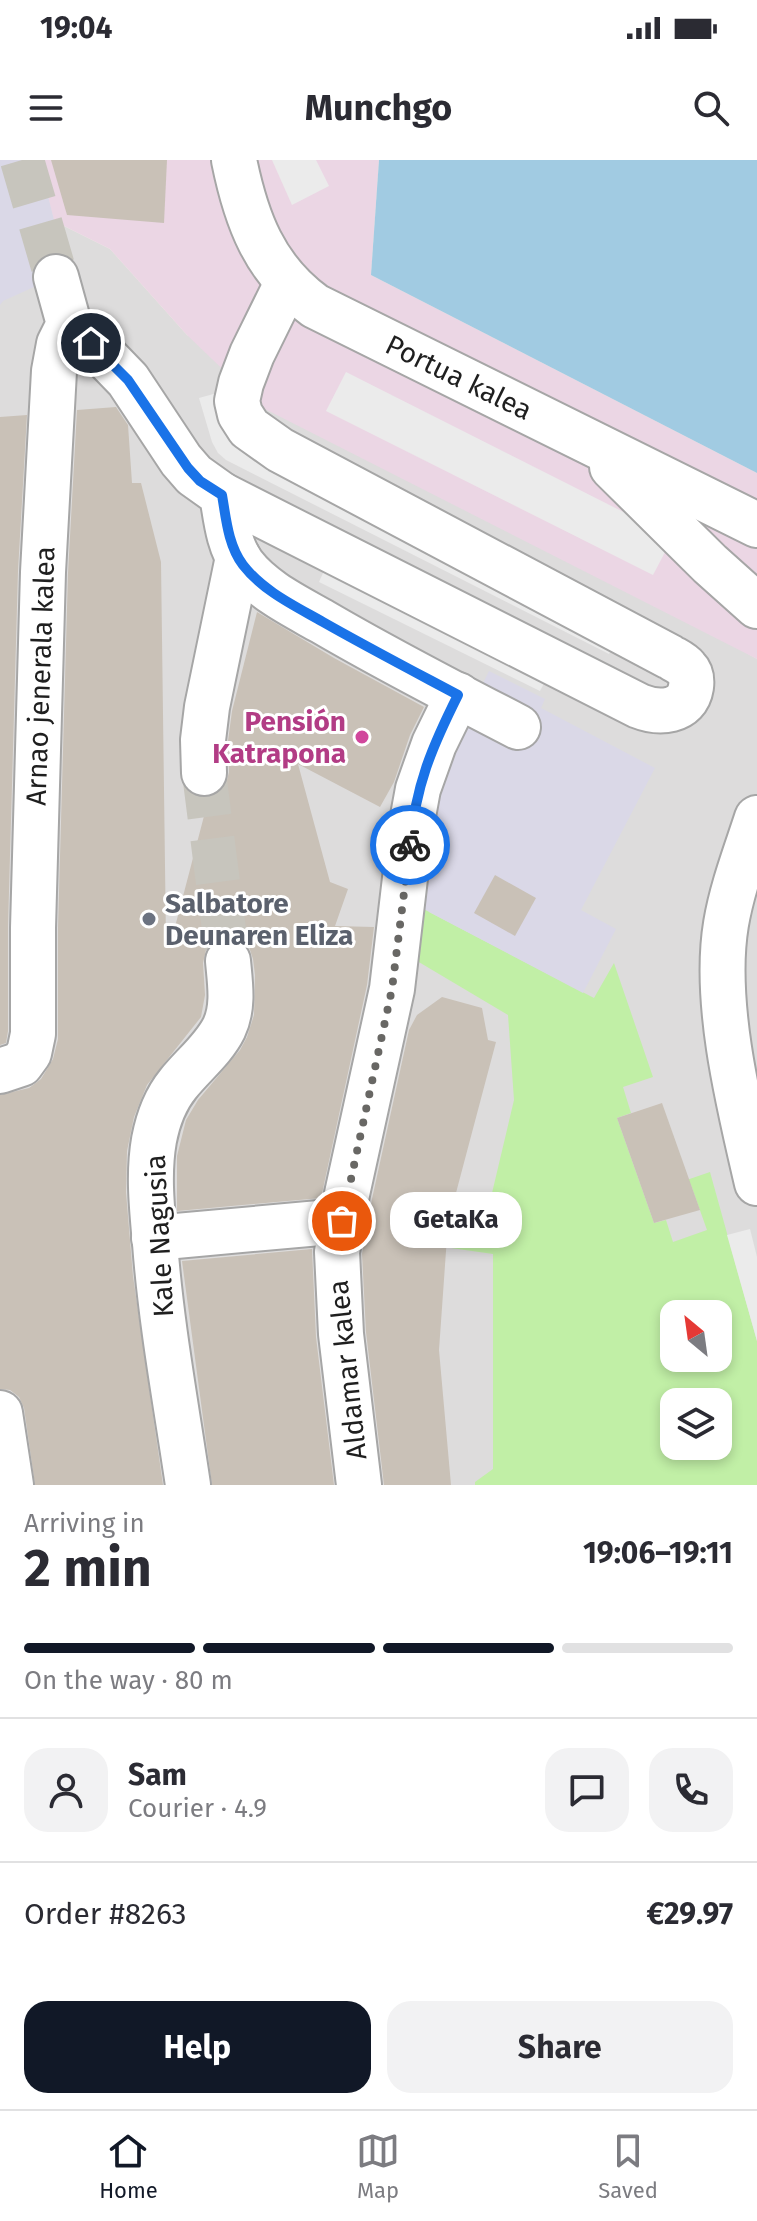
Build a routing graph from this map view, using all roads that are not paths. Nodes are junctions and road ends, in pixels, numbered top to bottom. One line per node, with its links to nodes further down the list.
1 (234, 160): 3 (street, Portua kalea)
2 (56, 277): 4 (street)
3 (287, 283): 5 (street, Portua kalea); 6 (street)
4 (69, 324): 6 (street); 15 (street, Arnao jenerala kalea)
5 (578, 435): 7 (street, Portua kalea); 9 (street)
6 (222, 495): 8 (street)
7 (757, 525)
8 (238, 557): 10 (street); 12 (street)
9 (757, 606)
10 (458, 695): 11 (street); 17 (street, Aldamar kalea)
11 (518, 727)
12 (204, 773)
13 (757, 818): 16 (street)
14 (228, 961): 18 (street, Kale Nagusia)
15 (4, 1070)
16 (757, 1183)
17 (342, 1221): 18 (street); 22 (street, Aldamar kalea)
18 (154, 1238): 21 (street, Kale Nagusia)
19 (0, 1413): 20 (street)
20 (11, 1485)
21 (188, 1485)
22 (359, 1485)

